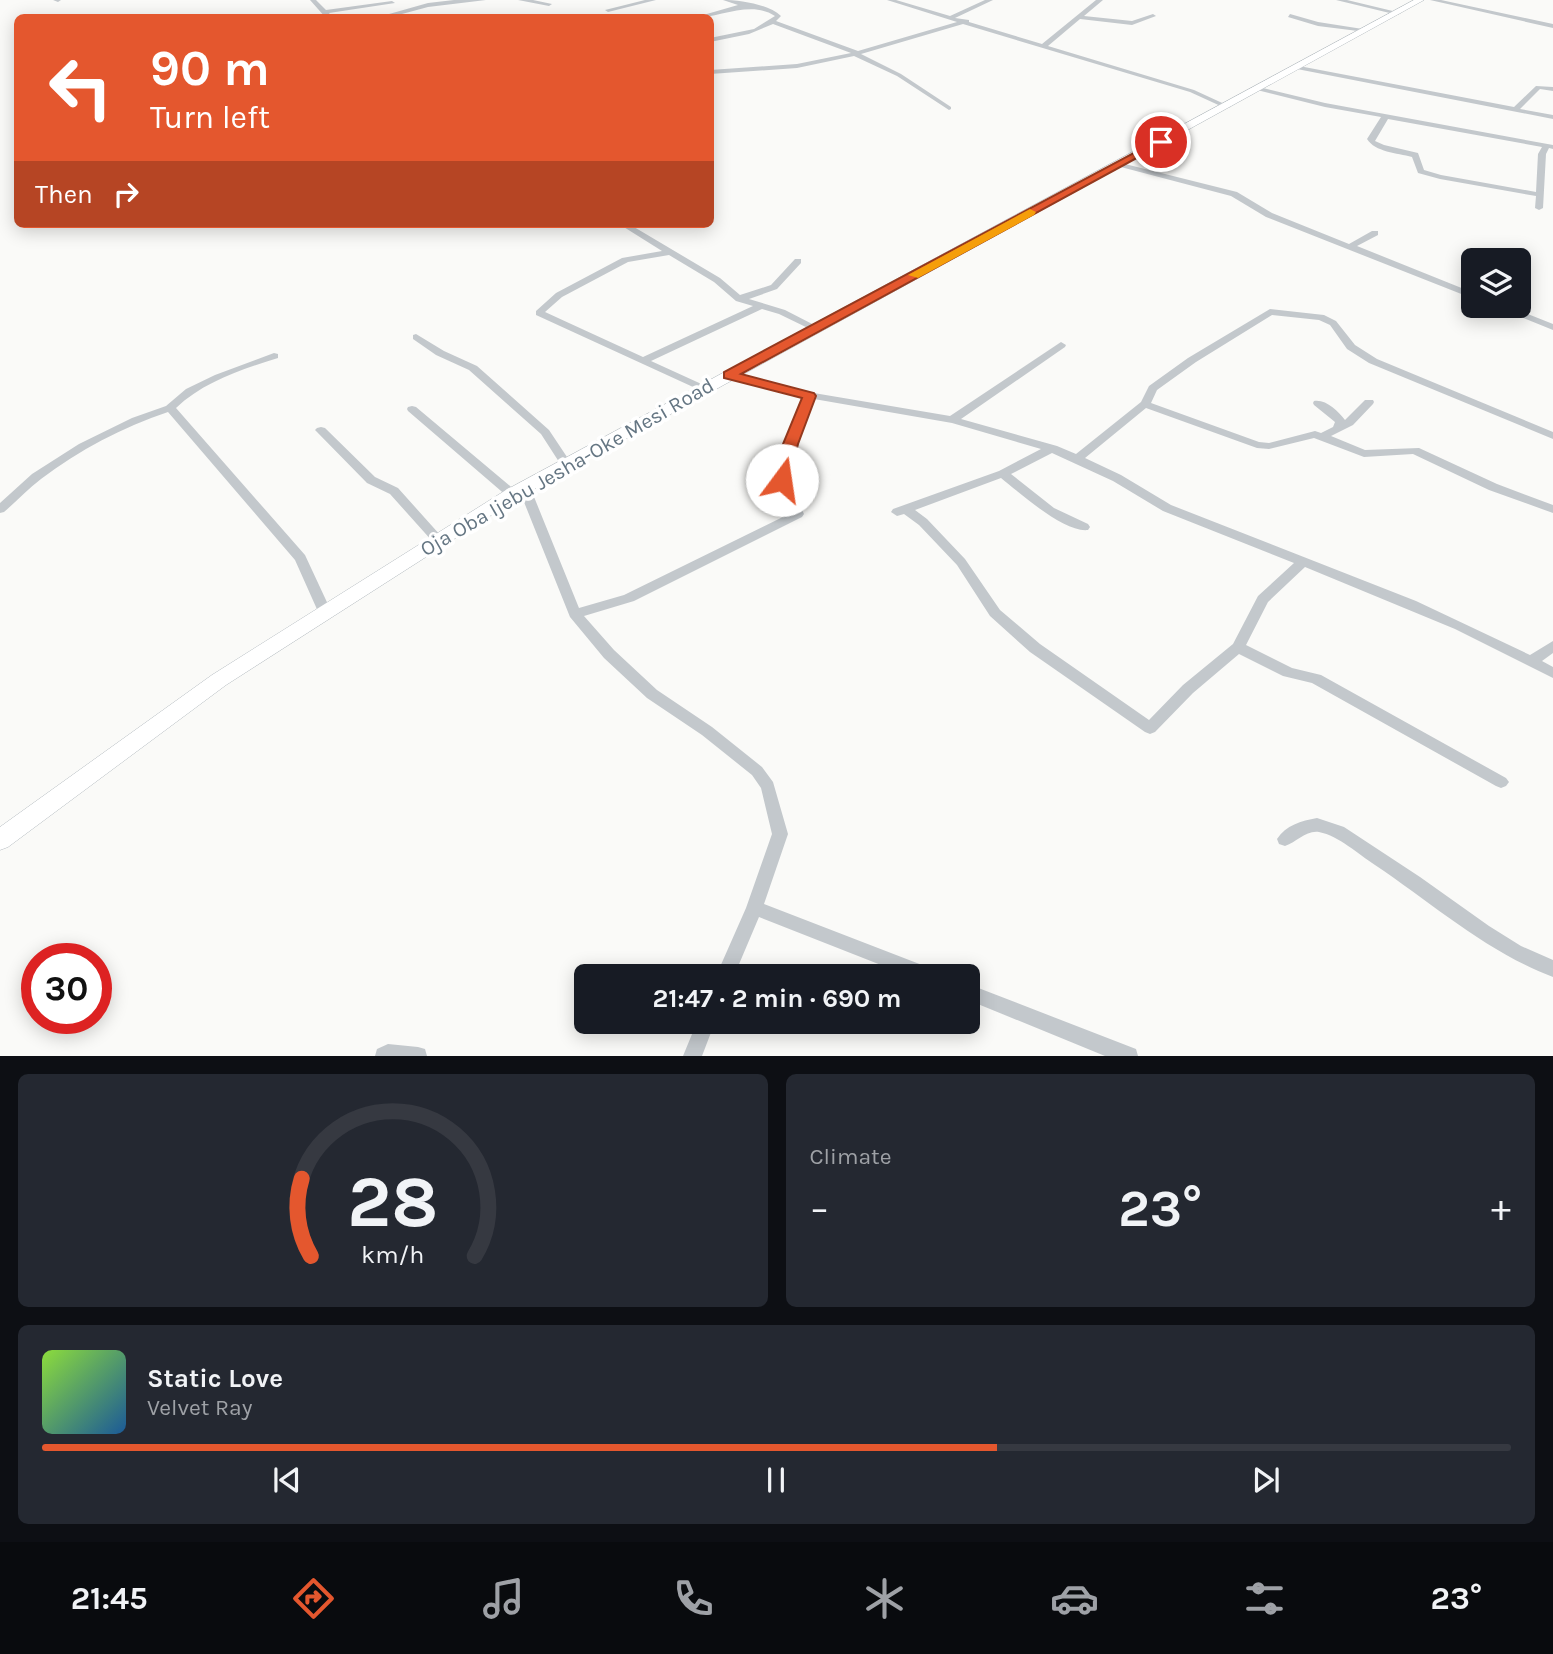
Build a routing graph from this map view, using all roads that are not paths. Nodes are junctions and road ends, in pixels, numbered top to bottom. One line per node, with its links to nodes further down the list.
1 (233, 0): 16 (street)
2 (313, 0): 23 (street)
3 (470, 0): 4 (street); 20 (street)
4 (484, 0)
5 (521, 0): 17 (street)
6 (653, 0): 21 (street)
7 (726, 0): 18 (street)
8 (890, 0): 19 (street)
9 (916, 0): 19 (street)
10 (990, 0): 29 (street)
11 (1097, 0): 30 (street)
12 (1339, 0): 22 (street)
13 (1420, 0): 22 (main road, Oja Oba Ijebu Jesha-Oke Mesi Road)
14 (1433, 0): 33 (street)
15 (391, 1): 20 (street); 24 (street)
16 (244, 2)
17 (549, 4)
18 (744, 4): 26 (street); 32 (street)
19 (909, 5): 29 (street)
20 (407, 10): 25 (street)
21 (608, 10)
22 (1398, 13): 34 (main road, Oja Oba Ijebu Jesha-Oke Mesi Road)
23 (325, 14)
24 (330, 14)
25 (392, 14)
26 (710, 14)
27 (1153, 16): 30 (street)
28 (1290, 16): 34 (street)
29 (952, 17): 31 (street)
30 (1080, 17): 36 (street)
31 (967, 21): 36 (street); 37 (street)
32 (773, 22): 35 (street); 37 (street)
33 (1553, 26)
34 (1366, 30): 38 (main road, Oja Oba Ijebu Jesha-Oke Mesi Road)
35 (714, 39)
36 (1042, 47): 42 (street)
37 (856, 54): 39 (street); 43 (street)
38 (1299, 68): 40 (main road, Oja Oba Ijebu Jesha-Oke Mesi Road); 44 (street)
39 (714, 72)
40 (1259, 89): 42 (main road, Oja Oba Ijebu Jesha-Oke Mesi Road); 45 (street)
41 (1553, 89): 44 (street)
42 (1227, 107): 48 (main road, Oja Oba Ijebu Jesha-Oke Mesi Road)
43 (949, 108)
44 (1515, 110): 46 (street)
45 (1385, 117): 47 (street); 49 (street)
46 (1553, 117)
47 (1549, 146): 49 (street)
48 (1120, 164): 53 (street); 61 (main road, Oja Oba Ijebu Jesha-Oke Mesi Road)
49 (1541, 195): 50 (street)
50 (1539, 208)
51 (630, 228): 54 (street)
52 (1375, 233): 53 (street)
53 (1349, 247): 56 (street)
54 (670, 252): 57 (street); 65 (street)
55 (798, 261): 57 (street)
56 (1461, 289)
57 (739, 299): 58 (street)
58 (761, 306): 61 (street); 65 (street)
59 (1530, 318): 60 (street)
60 (1553, 327)
61 (816, 328): 66 (main road, Oja Oba Ijebu Jesha-Oke Mesi Road)
62 (415, 337): 81 (street)
63 (1061, 345): 74 (street)
64 (274, 356): 72 (street)
65 (644, 360): 67 (street)
66 (729, 375): 67 (main road, Oja Oba Ijebu Jesha-Oke Mesi Road); 68 (street)
67 (704, 389): 81 (main road, Oja Oba Ijebu Jesha-Oke Mesi Road)
68 (810, 396): 74 (street); 90 (street)
69 (1369, 402): 76 (street)
70 (1318, 403): 76 (street)
71 (1145, 404): 77 (street); 78 (street); 80 (street)
72 (170, 408): 84 (street); 89 (street)
73 (412, 409): 83 (street)
74 (953, 420): 79 (street)
75 (321, 430): 87 (street)
76 (1337, 430): 77 (street)
77 (1323, 436): 85 (street)
78 (1553, 436)
79 (1053, 448): 80 (street); 82 (street)
80 (1077, 459): 88 (street)
81 (565, 463): 83 (main road, Oja Oba Ijebu Jesha-Oke Mesi Road)
82 (1003, 473): 86 (street); 92 (street)
83 (518, 490): 87 (main road, Oja Oba Ijebu Jesha-Oke Mesi Road); 90 (street)
84 (0, 509)
85 (1553, 509)
86 (1084, 527)
87 (437, 539): 89 (main road, Oja Oba Ijebu Jesha-Oke Mesi Road)
88 (1304, 561): 92 (street); 93 (street)
89 (325, 613): 97 (main road, Oja Oba Ijebu Jesha-Oke Mesi Road)
90 (575, 614): 98 (street)
91 (1553, 646): 93 (street)
92 (1238, 647): 95 (street)
93 (1531, 661): 94 (street)
94 (1553, 673)
95 (1501, 782)
96 (1285, 839): 101 (street)
97 (0, 840)
98 (754, 908): 99 (street); 100 (street)
99 (730, 964)
100 (898, 964)
101 (1553, 969)
102 (980, 997): 107 (street)
103 (701, 1034): 106 (street)
104 (384, 1055): 105 (street)
105 (418, 1055)
106 (692, 1055)
107 (1129, 1055)

